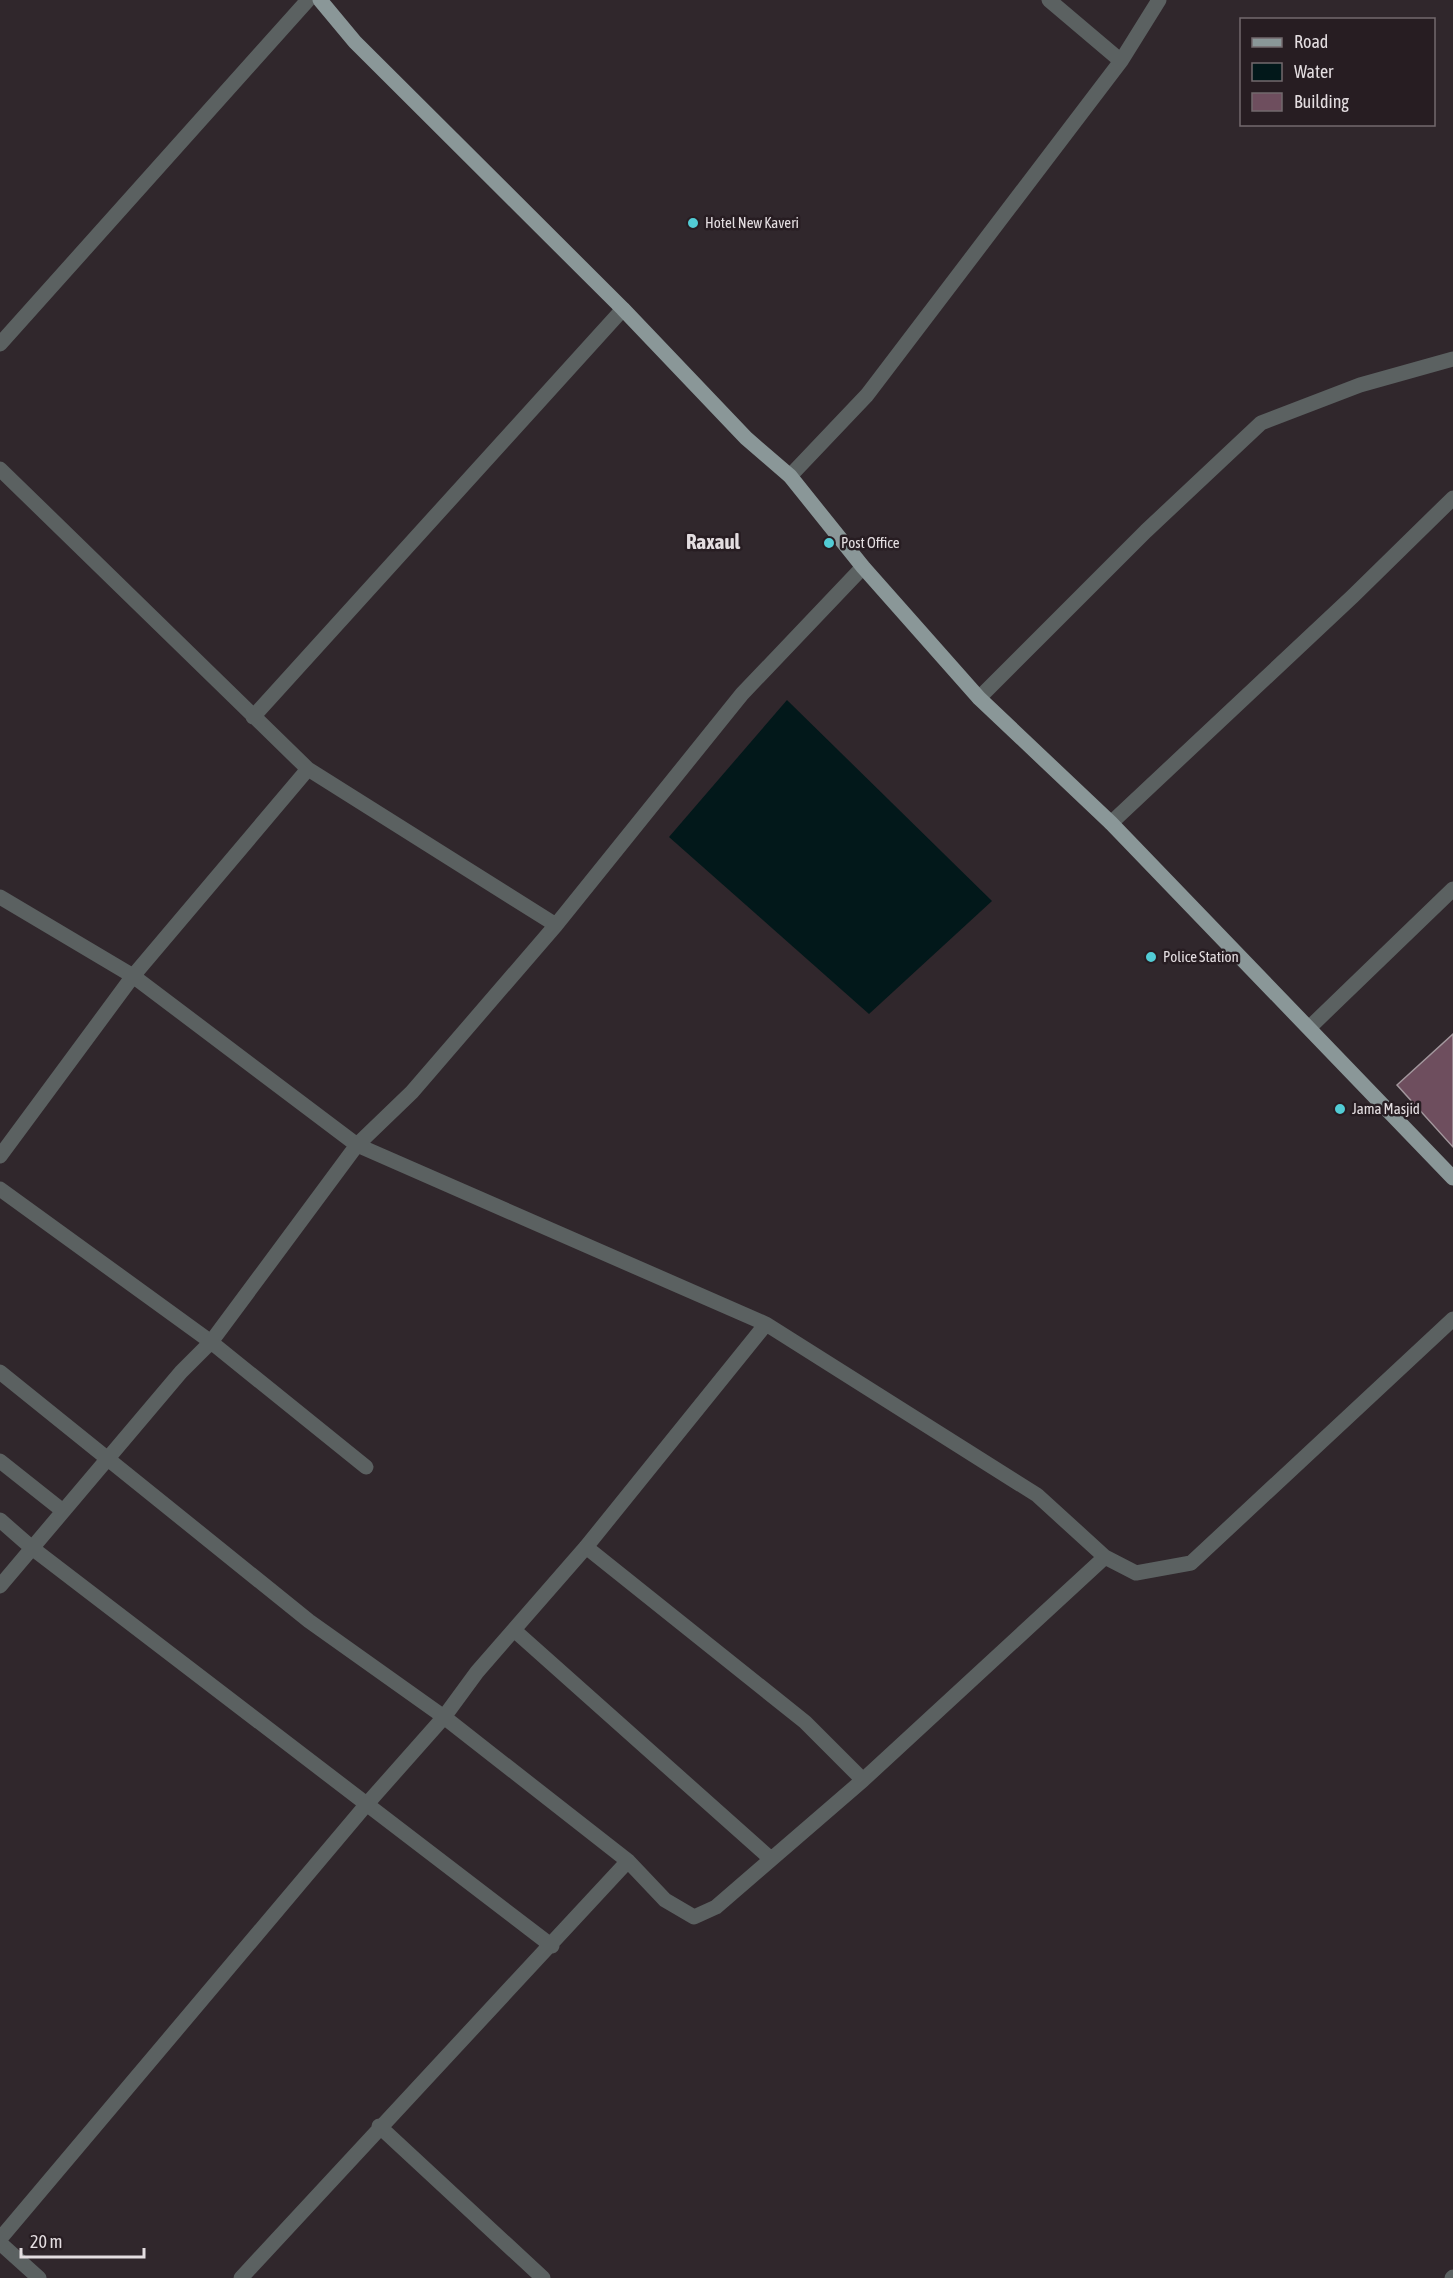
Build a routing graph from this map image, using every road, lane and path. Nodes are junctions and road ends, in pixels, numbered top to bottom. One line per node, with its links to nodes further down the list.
1 (308, 0): 7 (street)
2 (320, 0): 6 (main road)
3 (1049, 0): 5 (street)
4 (1159, 0): 5 (street)
5 (1121, 61): 10 (street)
6 (624, 309): 10 (main road); 14 (street)
7 (0, 344)
8 (1453, 359): 13 (street)
9 (0, 469): 14 (street)
10 (789, 476): 12 (main road)
11 (1453, 498): 16 (street)
12 (862, 567): 13 (main road); 19 (street)
13 (980, 698): 16 (main road)
14 (253, 717): 15 (street)
15 (308, 769): 19 (street); 20 (street)
16 (1111, 823): 21 (main road)
17 (1453, 890): 21 (street)
18 (0, 897): 20 (street)
19 (556, 925): 22 (street)
20 (133, 976): 22 (street); 23 (street)
21 (1310, 1028): 24 (main road)
22 (357, 1145): 27 (street); 28 (street)
23 (0, 1156)
24 (1453, 1178)
25 (0, 1189): 28 (street)
26 (1453, 1319): 37 (street)
27 (766, 1324): 35 (street); 37 (street)
28 (211, 1342): 30 (street); 32 (street)
29 (0, 1372): 30 (street)
30 (108, 1459): 33 (street); 40 (street)
31 (0, 1461): 33 (street)
32 (366, 1467)
33 (63, 1511): 36 (street)
34 (0, 1520): 36 (street)
35 (586, 1547): 39 (street); 41 (street)
36 (32, 1548): 38 (street); 42 (street)
37 (1105, 1557): 41 (street)
38 (0, 1586)
39 (514, 1630): 40 (street); 43 (street)
40 (444, 1717): 42 (street); 44 (street)
41 (863, 1780): 43 (street)
42 (366, 1804): 45 (street); 47 (street)
43 (771, 1858): 44 (street)
44 (628, 1861): 45 (street)
45 (552, 1946): 46 (street)
46 (379, 2126): 50 (street); 51 (street)
47 (0, 2238)
48 (0, 2243): 49 (street)
49 (39, 2278)
50 (240, 2278)
51 (543, 2278)

